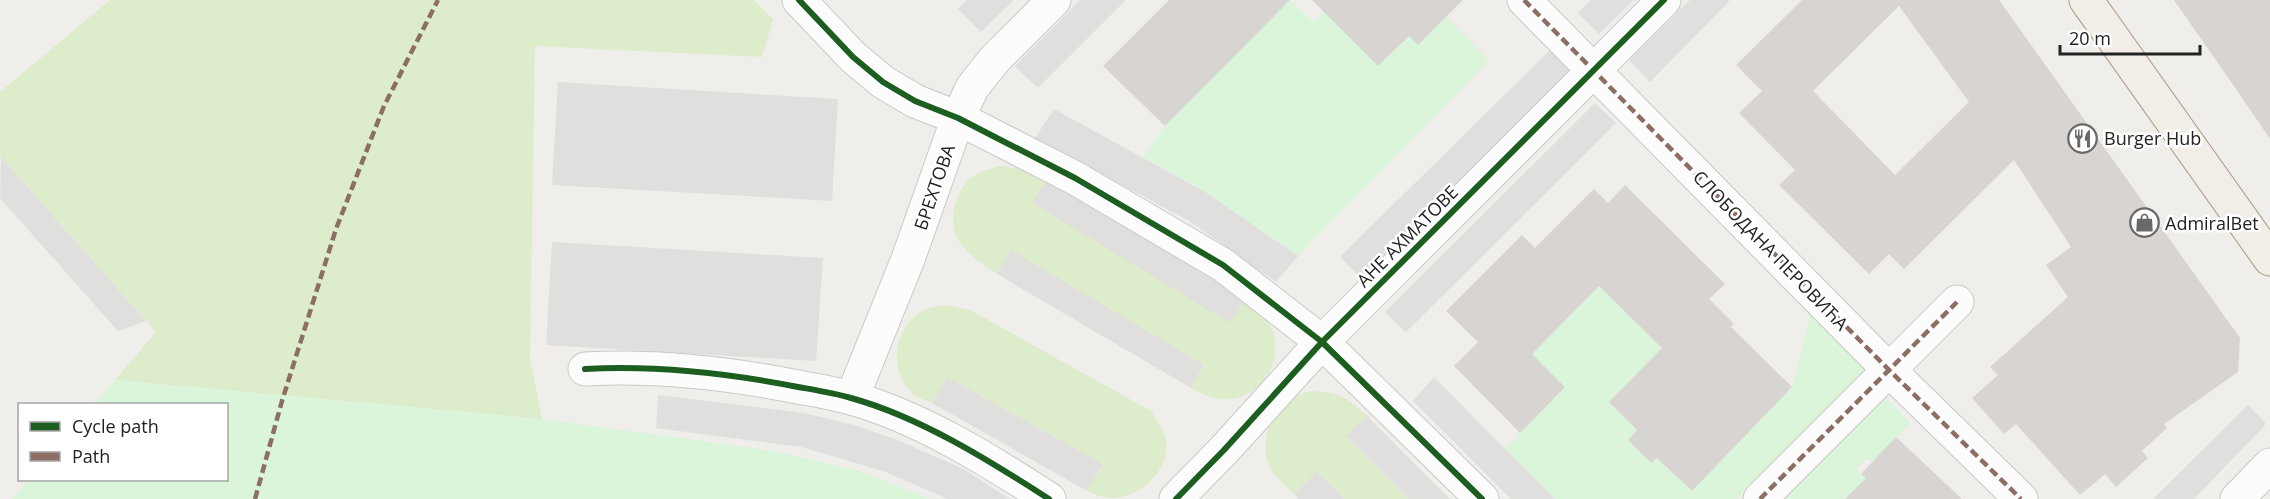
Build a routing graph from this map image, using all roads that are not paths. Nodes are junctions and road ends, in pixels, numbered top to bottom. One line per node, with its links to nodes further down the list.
1 (799, 0): 7 (street)
2 (1054, 0): 7 (street, БРЕХТОВА)
3 (1524, 0): 6 (street, СЛОБОДАНА ПЕРОВИЋА)
4 (1664, 0): 6 (street, АНЕ АХМАТОВЕ)
5 (2086, 0): 8 (main road)
6 (1594, 70): 10 (street, АНЕ АХМАТОВЕ); 12 (street, СЛОБОДАНА ПЕРОВИЋА)
7 (958, 118): 10 (street); 13 (street, БРЕХТОВА)
8 (2270, 259)
9 (1957, 302): 12 (street)
10 (1322, 342): 16 (street, АНЕ АХМАТОВЕ); 17 (street)
11 (585, 369): 13 (street)
12 (1889, 370): 18 (street); 19 (street, СЛОБОДАНА ПЕРОВИЋА)
13 (852, 398): 15 (street)
14 (2270, 465): 20 (street)
15 (1049, 499)
16 (1176, 499)
17 (1482, 499)
18 (1760, 499)
19 (2021, 499)
20 (2237, 499)

